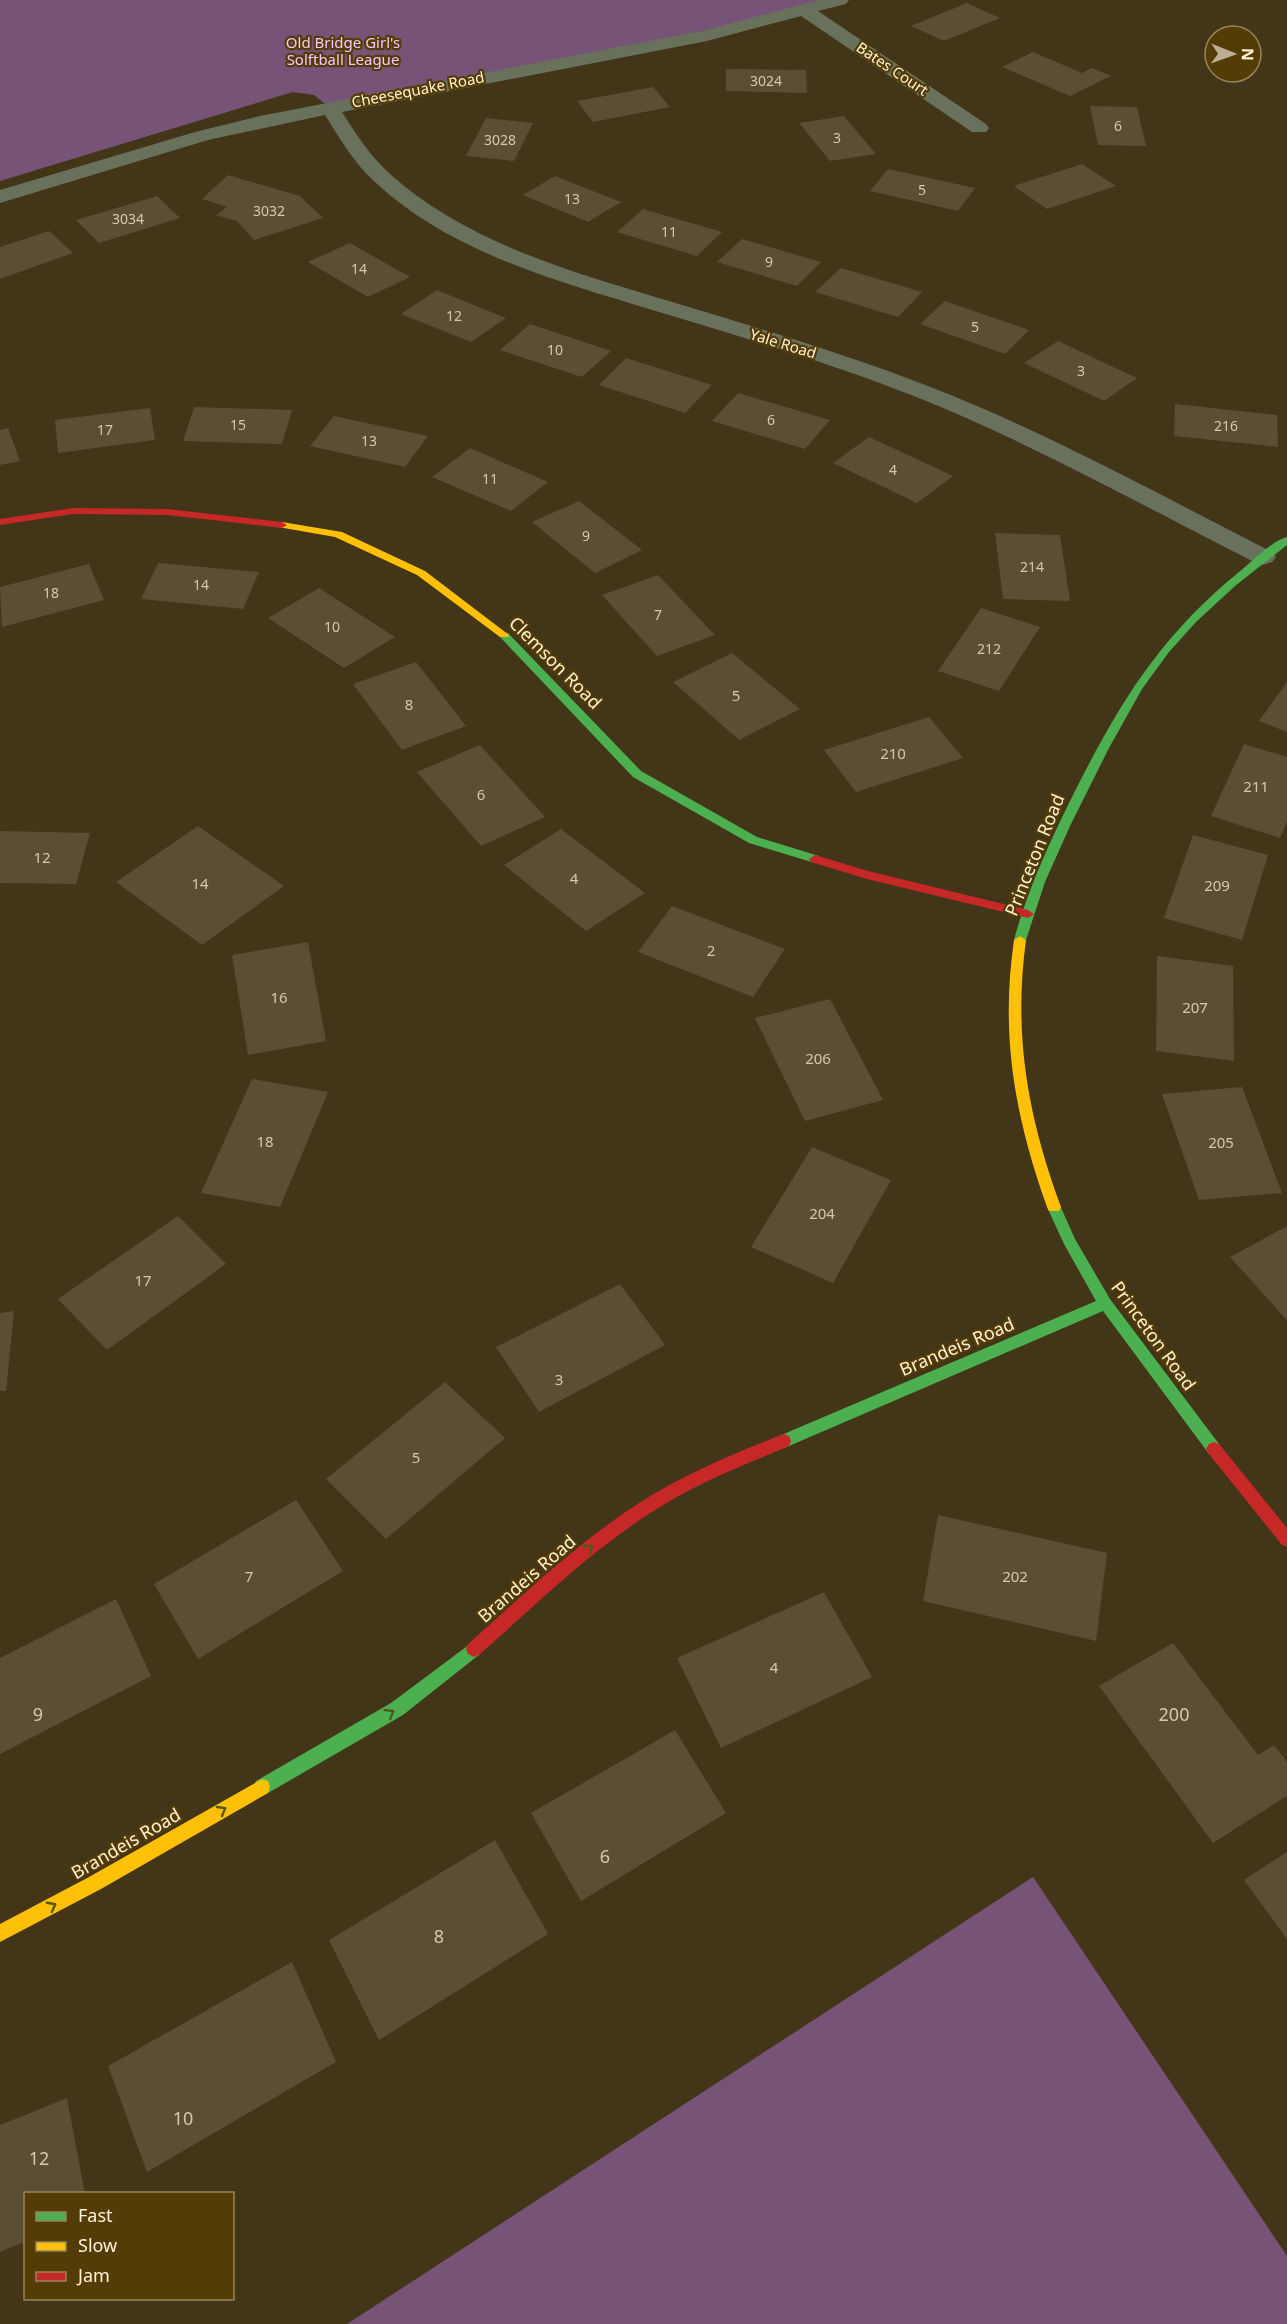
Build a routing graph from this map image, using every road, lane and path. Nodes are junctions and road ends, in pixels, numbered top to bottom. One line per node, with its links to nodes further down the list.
1 (840, 0): 2 (street, Cheesequake Road)
2 (804, 10): 3 (street, Cheesequake Road); 4 (street, Bates Court)
3 (329, 107): 5 (street, Cheesequake Road); 8 (street, Yale Road)
4 (980, 128)
5 (0, 197)
6 (0, 522): 9 (street, Clemson Road)
7 (1287, 540): 8 (street, Princeton Road)
8 (1263, 557): 9 (street, Princeton Road)
9 (1028, 914): 10 (street, Princeton Road)
10 (1105, 1304): 11 (street, Princeton Road); 12 (street, Brandeis Road, one-way to 10)
11 (1287, 1540)
12 (0, 1933)

